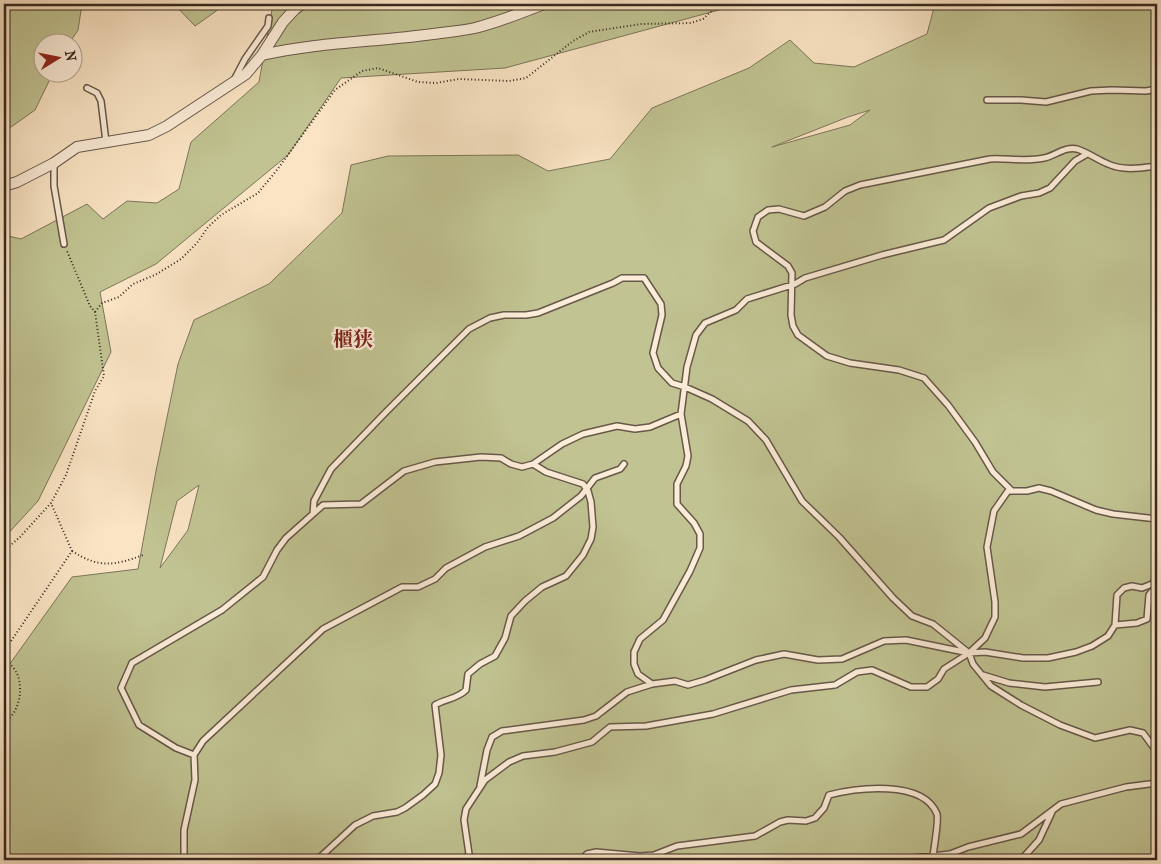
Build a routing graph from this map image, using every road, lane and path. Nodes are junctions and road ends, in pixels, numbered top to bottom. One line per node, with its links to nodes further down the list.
1 (302, 4): 5 (street)
2 (544, 4): 5 (street)
3 (719, 4): 17 (path)
4 (269, 18): 6 (lane)
5 (262, 55): 6 (street)
6 (233, 83): 10 (street)
7 (87, 88): 10 (lane)
8 (1157, 89): 9 (lane)
9 (987, 100)
10 (106, 142): 12 (street)
11 (1087, 154): 13 (lane); 16 (lane); 16 (lane)
12 (54, 163): 14 (street); 15 (lane)
13 (1157, 166)
14 (4, 186)
15 (64, 244): 17 (path)
16 (793, 284): 18 (lane); 23 (lane)
17 (95, 312): 24 (path)
18 (685, 387): 19 (lane); 25 (lane); 33 (lane)
19 (682, 414): 20 (lane); 36 (lane)
20 (533, 464): 22 (lane); 25 (lane)
21 (624, 464): 22 (lane)
22 (586, 488): 39 (lane); 46 (lane)
23 (1012, 491): 26 (lane); 33 (lane)
24 (51, 503): 27 (path); 28 (path)
25 (313, 514): 39 (lane)
26 (1157, 519)
27 (4, 551)
28 (72, 551): 29 (path); 37 (path)
29 (142, 555)
30 (1157, 578): 32 (lane)
31 (1157, 585): 32 (lane)
32 (1115, 625): 33 (lane)
33 (969, 653): 34 (lane); 36 (lane); 41 (lane)
34 (982, 675): 35 (lane); 38 (lane)
35 (1098, 682)
36 (652, 684): 41 (lane)
37 (4, 722)
38 (1157, 752)
39 (194, 755): 45 (lane)
40 (1157, 783): 42 (lane)
41 (480, 789): 43 (lane)
42 (1053, 810): 44 (lane); 51 (lane)
43 (469, 854): 47 (lane); 48 (lane)
44 (933, 856): 49 (lane); 50 (lane)
45 (184, 860)
46 (317, 860)
47 (464, 860)
48 (471, 860)
49 (581, 860)
50 (895, 860)
51 (1021, 860)

